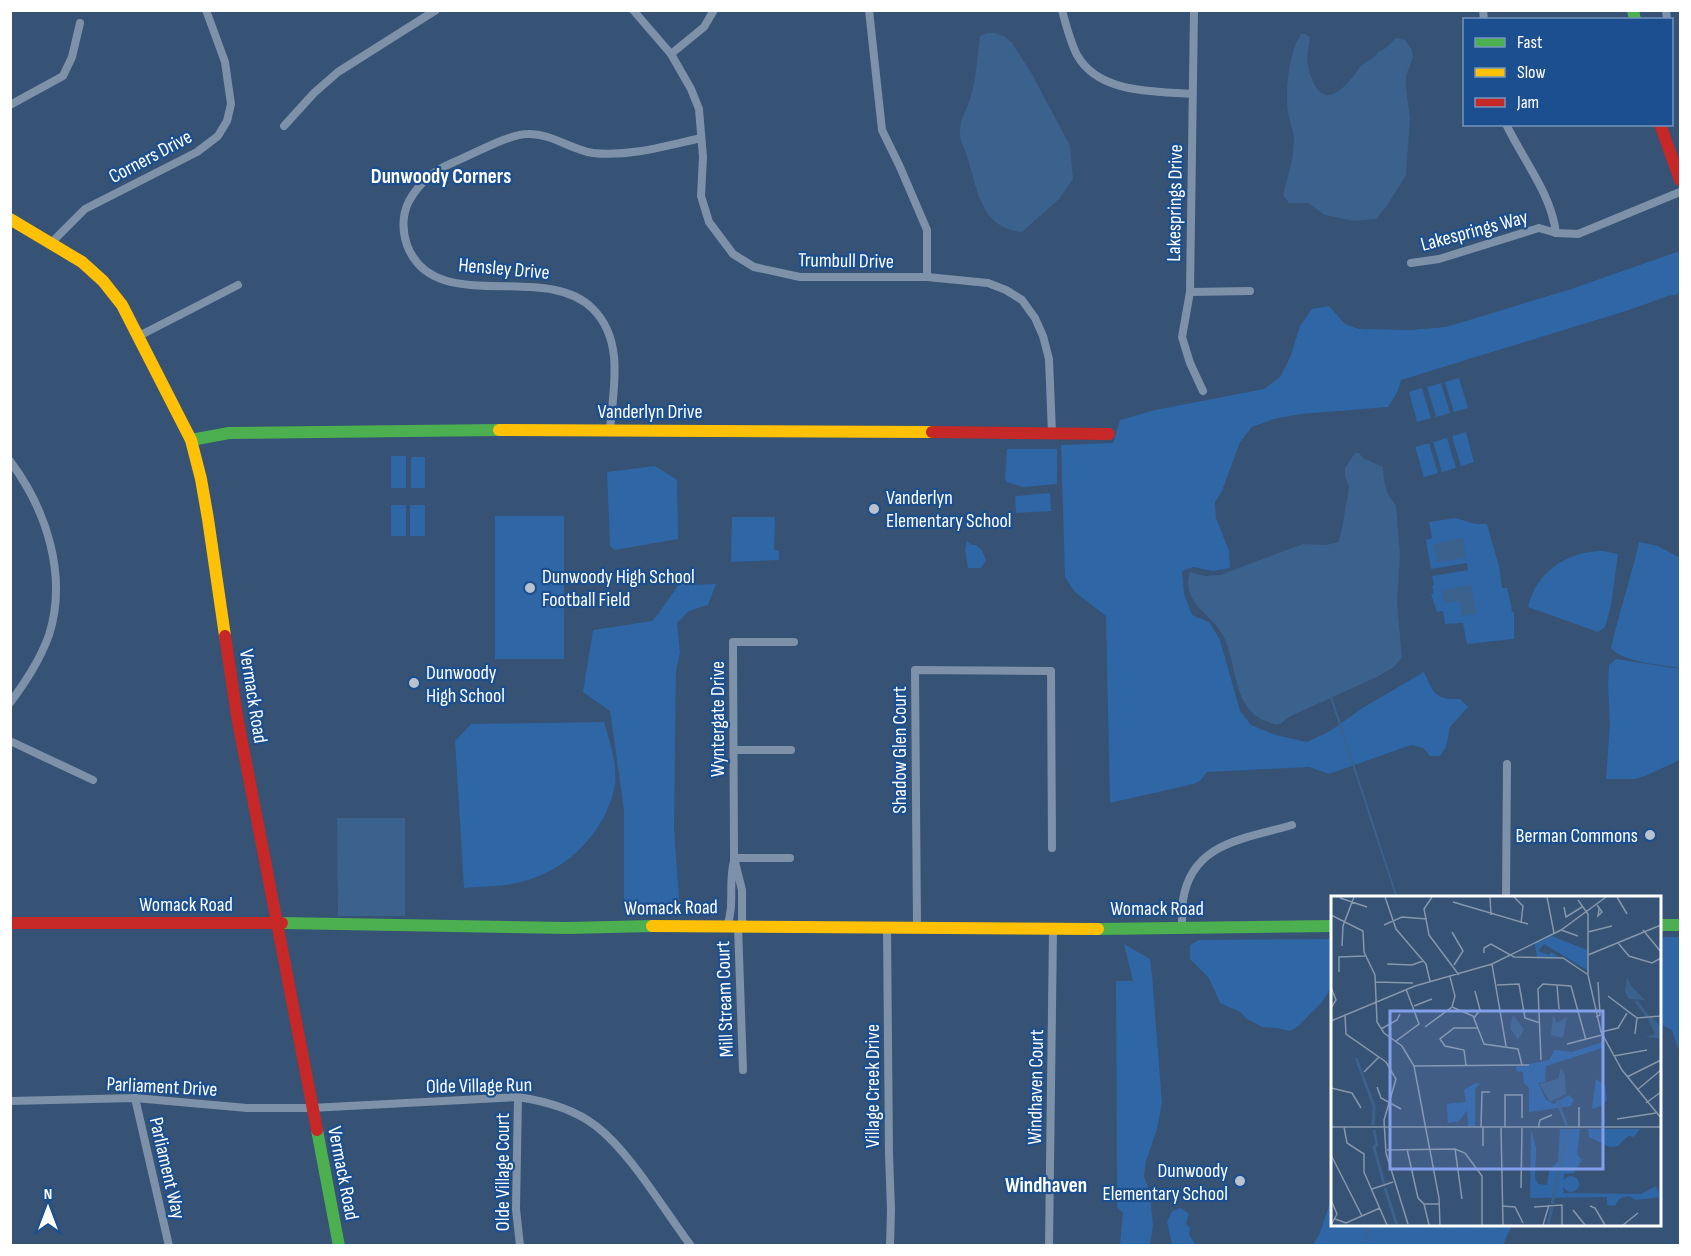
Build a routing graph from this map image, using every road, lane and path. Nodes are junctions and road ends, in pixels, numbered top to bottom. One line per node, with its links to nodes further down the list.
1 (206, 10): 21 (street, Corners Drive)
2 (436, 10): 12 (street)
3 (633, 10): 9 (street, Trumbull Drive)
4 (714, 10): 9 (street)
5 (869, 10): 23 (street)
6 (1062, 10): 10 (street)
7 (1194, 10): 10 (street, Lakesprings Drive)
8 (80, 23): 11 (street)
9 (671, 54): 15 (street, Trumbull Drive)
10 (1192, 94): 26 (street, Lakesprings Drive)
11 (10, 105)
12 (284, 126)
13 (1507, 126): 20 (street)
14 (1661, 126): 16 (street)
15 (701, 138): 23 (street, Trumbull Drive); 29 (street, Hensley Drive)
16 (1678, 166): 17 (street)
17 (1680, 180)
18 (1680, 192): 20 (street, Lakesprings Way)
19 (10, 219): 21 (street, Vermack Road)
20 (1556, 233): 22 (street, Lakesprings Way)
21 (51, 243): 27 (street, Vermack Road)
22 (1411, 263)
23 (927, 277): 30 (street, Trumbull Drive)
24 (238, 285): 27 (street)
25 (1250, 291): 26 (street)
26 (1190, 292): 28 (street, Lakesprings Drive)
27 (137, 337): 32 (street, Vermack Road)
28 (1203, 391)
29 (610, 430): 30 (street, Vanderlyn Drive); 32 (street, Vanderlyn Drive)
30 (1052, 433): 31 (street, Vanderlyn Drive)
31 (1109, 434)
32 (191, 440): 49 (street, Vermack Road)
33 (10, 460): 35 (street)
34 (794, 642): 37 (street, Wyntergate Drive)
35 (10, 703)
36 (10, 741): 40 (street)
37 (734, 750): 38 (street); 43 (street, Wyntergate Drive)
38 (791, 750)
39 (1507, 764): 45 (street)
40 (93, 780)
41 (1292, 825): 56 (street)
42 (1052, 848): 53 (street, Shadow Glen Court)
43 (734, 858): 44 (street); 46 (street, Wyntergate Drive); 47 (street, Wyntergate Drive)
44 (790, 858)
45 (1506, 896)
46 (730, 909): 47 (street); 52 (street, Wyntergate Drive)
47 (741, 909): 52 (street, Wyntergate Drive)
48 (10, 923): 49 (street, Womack Road)
49 (278, 923): 52 (street, Womack Road); 62 (street, Vermack Road)
50 (1661, 925): 51 (street)
51 (1680, 925)
52 (737, 926): 55 (street, Womack Road); 58 (street, Mill Stream Court)
53 (917, 926): 55 (street, Womack Road); 57 (street, Womack Road)
54 (1331, 926): 56 (street, Womack Road)
55 (887, 927): 67 (street, Village Creek Drive)
56 (1182, 928): 57 (street, Womack Road)
57 (1053, 929): 68 (street, Windhaven Court)
58 (743, 1070)
59 (519, 1097): 62 (street, Olde Village Run); 65 (street, Olde Village Court); 66 (street, Olde Village Run)
60 (135, 1098): 61 (street, Parliament Drive); 62 (street, Parliament Drive); 63 (street, Parliament Way)
61 (10, 1101)
62 (311, 1108): 64 (street, Vermack Road)
63 (169, 1245)
64 (339, 1245)
65 (520, 1245)
66 (691, 1245)
67 (890, 1245)
68 (1049, 1245)

